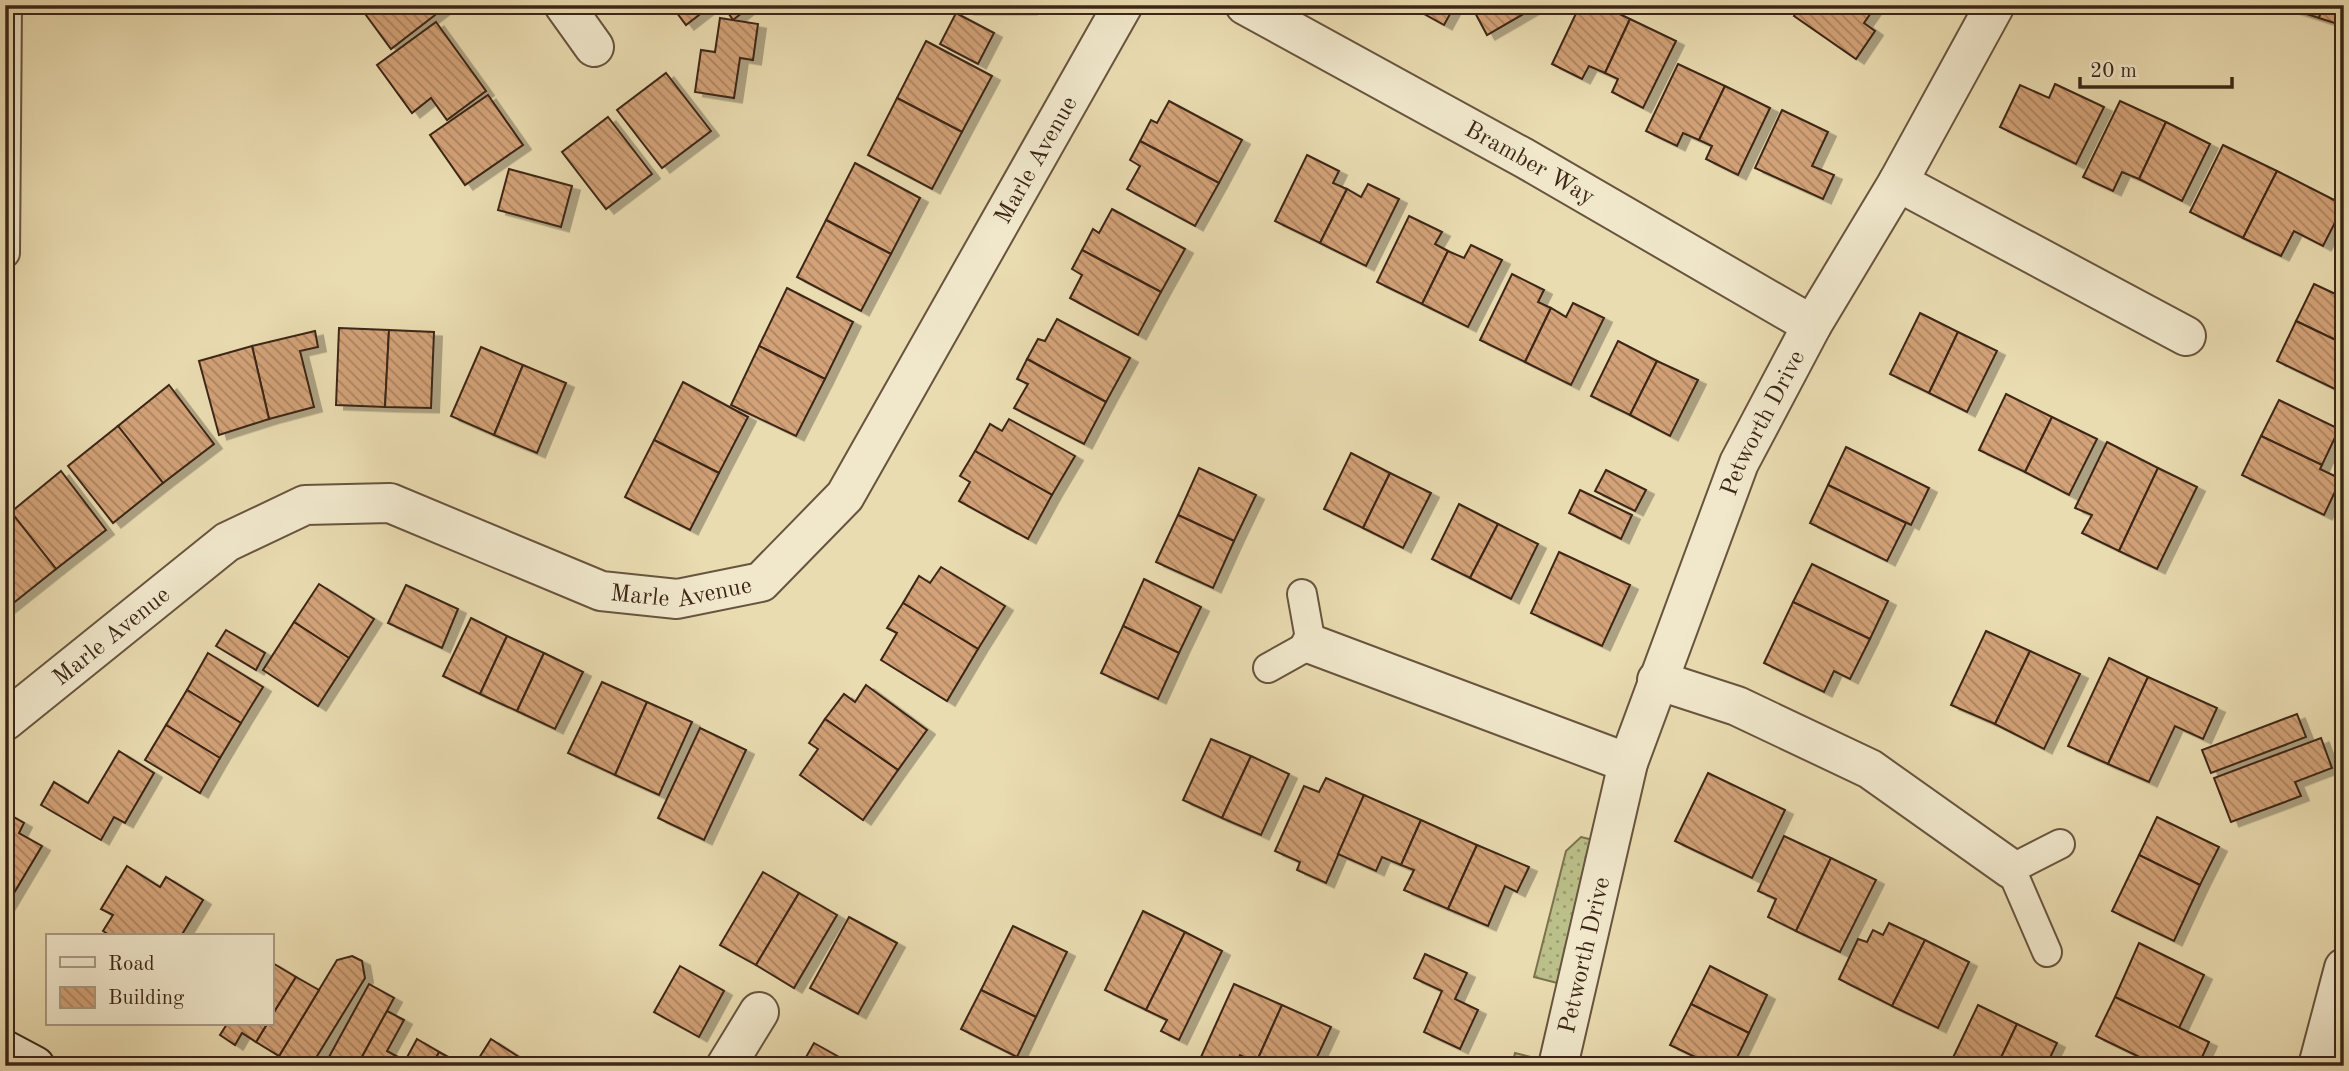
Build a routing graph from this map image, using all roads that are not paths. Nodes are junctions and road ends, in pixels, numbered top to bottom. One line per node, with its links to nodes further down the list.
1 (7, 5): 8 (lane)
2 (564, 5): 6 (street)
3 (1124, 5): 15 (street, Marle Avenue)
4 (1245, 5): 9 (street, Bramber Way)
5 (1996, 5): 7 (street, Petworth Drive)
6 (594, 47)
7 (1898, 182): 9 (street, Petworth Drive); 10 (street)
8 (5, 253)
9 (1812, 325): 14 (street, Petworth Drive)
10 (2186, 336)
11 (1302, 594): 12 (lane)
12 (1311, 644): 13 (lane); 16 (street)
13 (1268, 668)
14 (1657, 680): 16 (street, Petworth Drive); 18 (street)
15 (5, 720)
16 (1628, 763): 25 (street, Petworth Drive)
17 (2060, 844): 18 (lane)
18 (2011, 869): 19 (lane)
19 (2047, 952)
20 (2344, 968): 26 (street)
21 (759, 1012): 24 (street)
22 (5, 1050): 23 (street)
23 (35, 1066)
24 (726, 1066)
25 (1558, 1066)
26 (2318, 1066)

